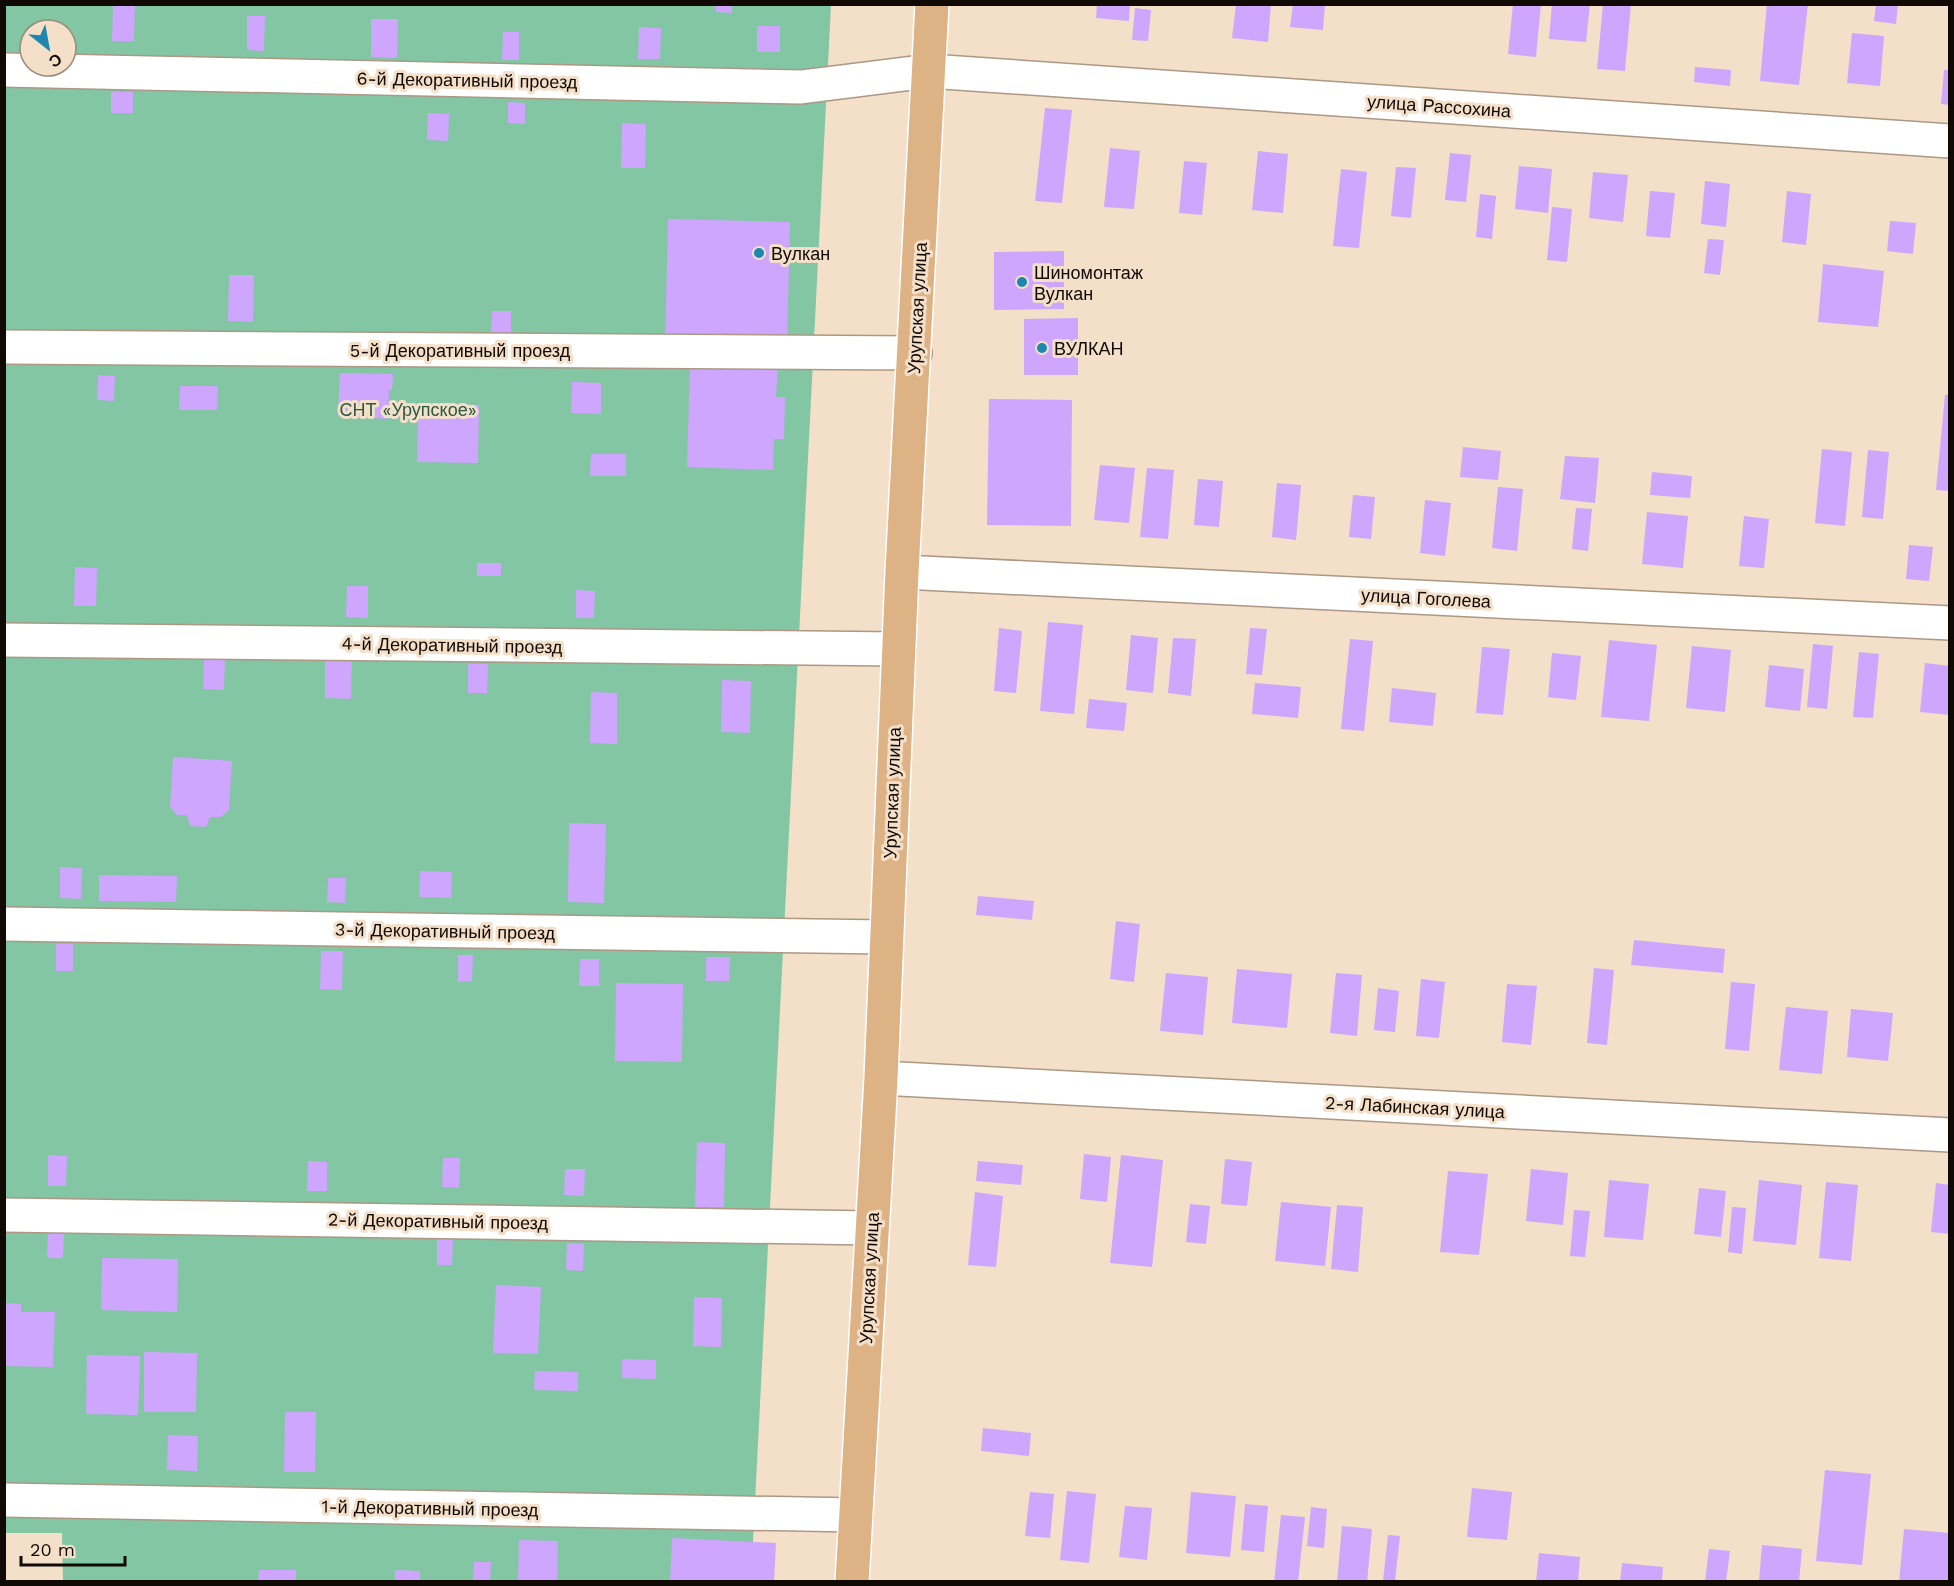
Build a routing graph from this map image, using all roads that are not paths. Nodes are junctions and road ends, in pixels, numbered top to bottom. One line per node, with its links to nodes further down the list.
1 (932, 4): 3 (main road, Урупская улица)
2 (4, 70): 3 (street, 6-й Декоративный проезд)
3 (929, 71): 4 (street, улица Рассохина); 6 (main road, Урупская улица)
4 (1950, 141)
5 (4, 347): 6 (street, 5-й Декоративный проезд)
6 (915, 353): 7 (main road, Урупская улица)
7 (902, 572): 8 (street, улица Гоголева); 10 (main road, Урупская улица)
8 (1950, 624)
9 (4, 640): 10 (street, 4-й Декоративный проезд)
10 (898, 649): 12 (main road, Урупская улица)
11 (4, 924): 12 (street, 3-й Декоративный проезд)
12 (886, 937): 13 (main road, Урупская улица)
13 (880, 1078): 14 (street, 2-я Лабинская улица); 16 (main road, Урупская улица)
14 (1950, 1135)
15 (4, 1215): 16 (street, 2-й Декоративный проезд)
16 (872, 1228): 18 (main road, Урупская улица)
17 (4, 1500): 18 (street, 1-й Декоративный проезд)
18 (856, 1515): 19 (main road, Урупская улица)
19 (852, 1581)

